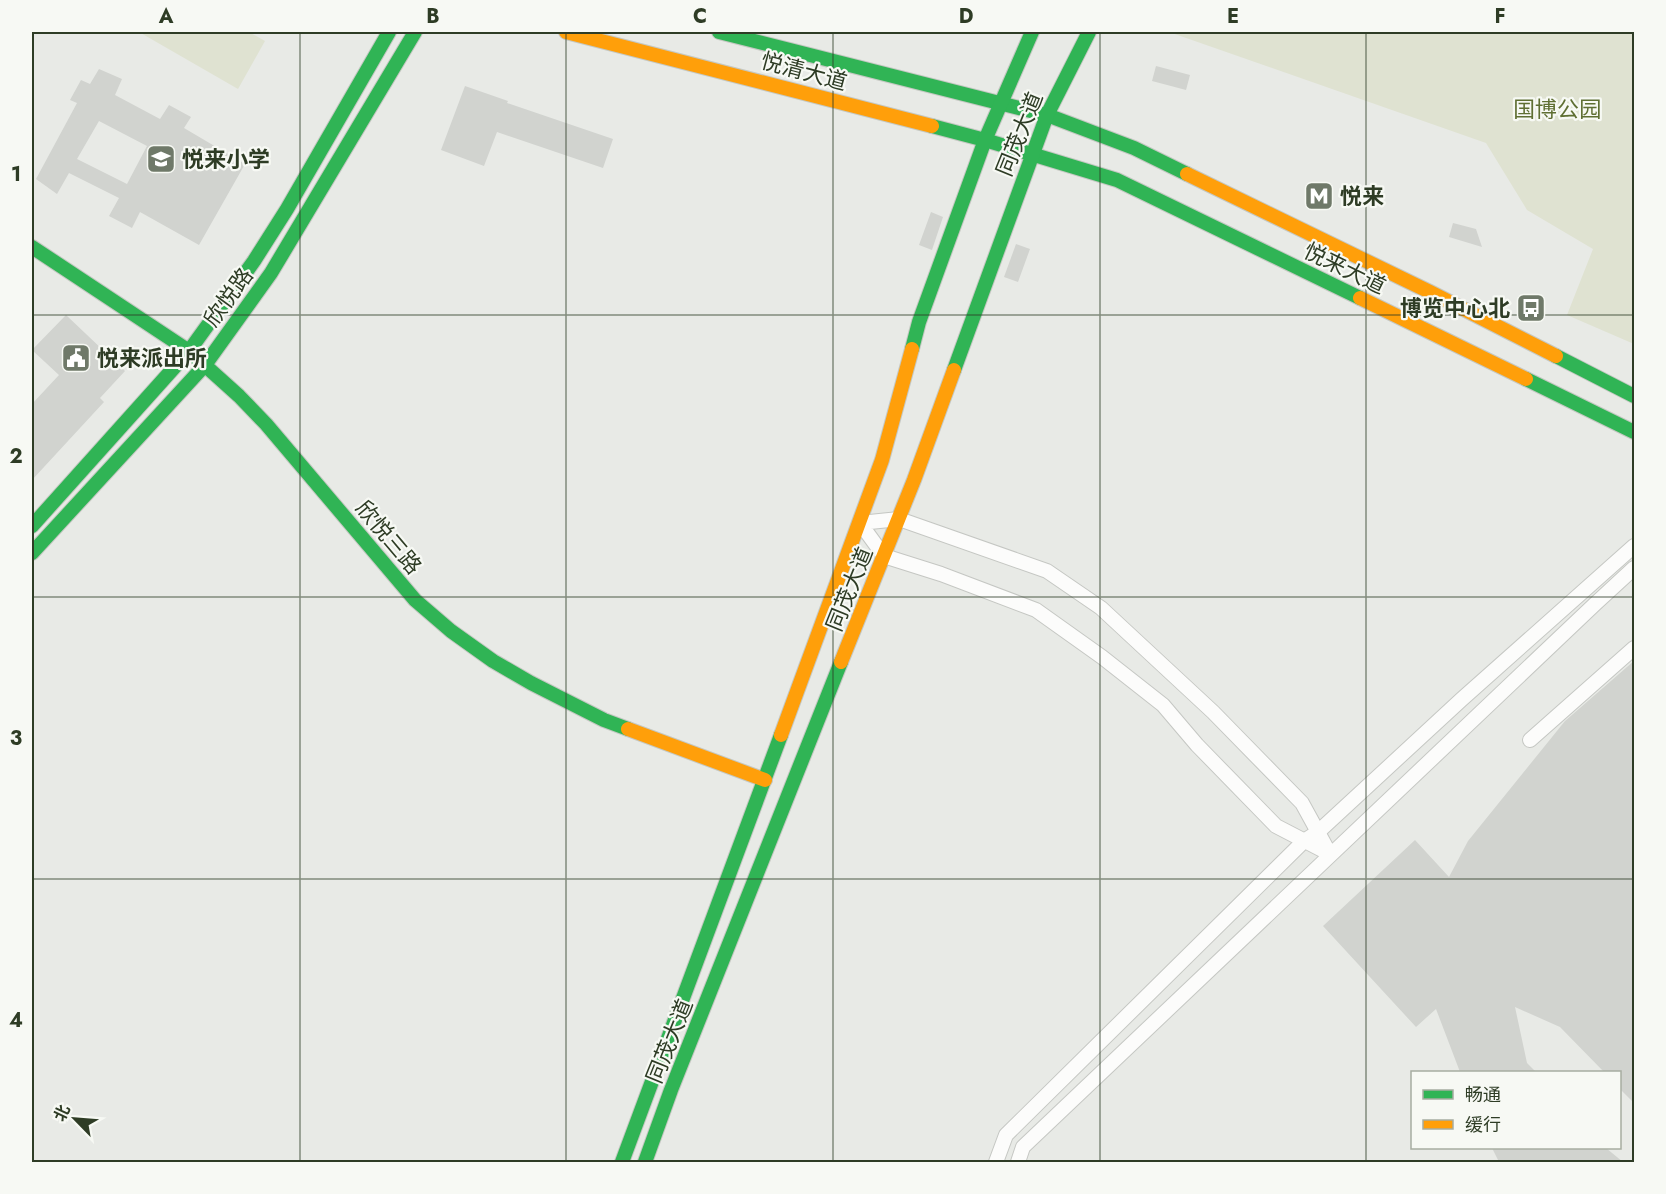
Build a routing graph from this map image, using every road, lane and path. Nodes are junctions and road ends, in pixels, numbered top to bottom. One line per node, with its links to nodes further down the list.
1 (389, 32): 12 (main road, 欣悦路)
2 (415, 32): 13 (main road, 欣悦路)
3 (566, 32): 9 (main road, 悦清大道)
4 (719, 32): 7 (main road, 悦清大道)
5 (1032, 32): 7 (main road, 同茂大道)
6 (1089, 32): 8 (main road, 同茂大道)
7 (1000, 104): 8 (main road, 悦清大道); 9 (main road, 同茂大道)
8 (1047, 115): 10 (main road, 同茂大道); 14 (main road, 悦来大道)
9 (985, 140): 10 (main road, 悦清大道); 17 (main road, 同茂大道)
10 (1032, 153): 15 (main road, 悦来大道); 16 (main road, 同茂大道)
11 (32, 247): 12 (main road, 欣悦三路)
12 (189, 351): 13 (main road, 欣悦三路); 18 (main road, 欣悦路)
13 (205, 365): 20 (main road, 欣悦路); 25 (main road, 欣悦三路)
14 (1635, 396)
15 (1635, 432)
16 (899, 519): 17 (street); 21 (main road, 同茂大道); 26 (street)
17 (860, 522): 21 (street); 25 (main road, 同茂大道)
18 (32, 526)
19 (1635, 546): 26 (street)
20 (32, 553)
21 (884, 556): 27 (street); 30 (main road, 同茂大道)
22 (1635, 568): 28 (street)
23 (1635, 648): 24 (street)
24 (1530, 740)
25 (765, 780): 29 (main road, 同茂大道)
26 (1317, 832): 27 (street); 28 (street)
27 (1304, 841): 28 (street); 31 (street)
28 (1330, 855): 32 (street)
29 (622, 1162)
30 (645, 1162)
31 (996, 1162)
32 (1018, 1162)

